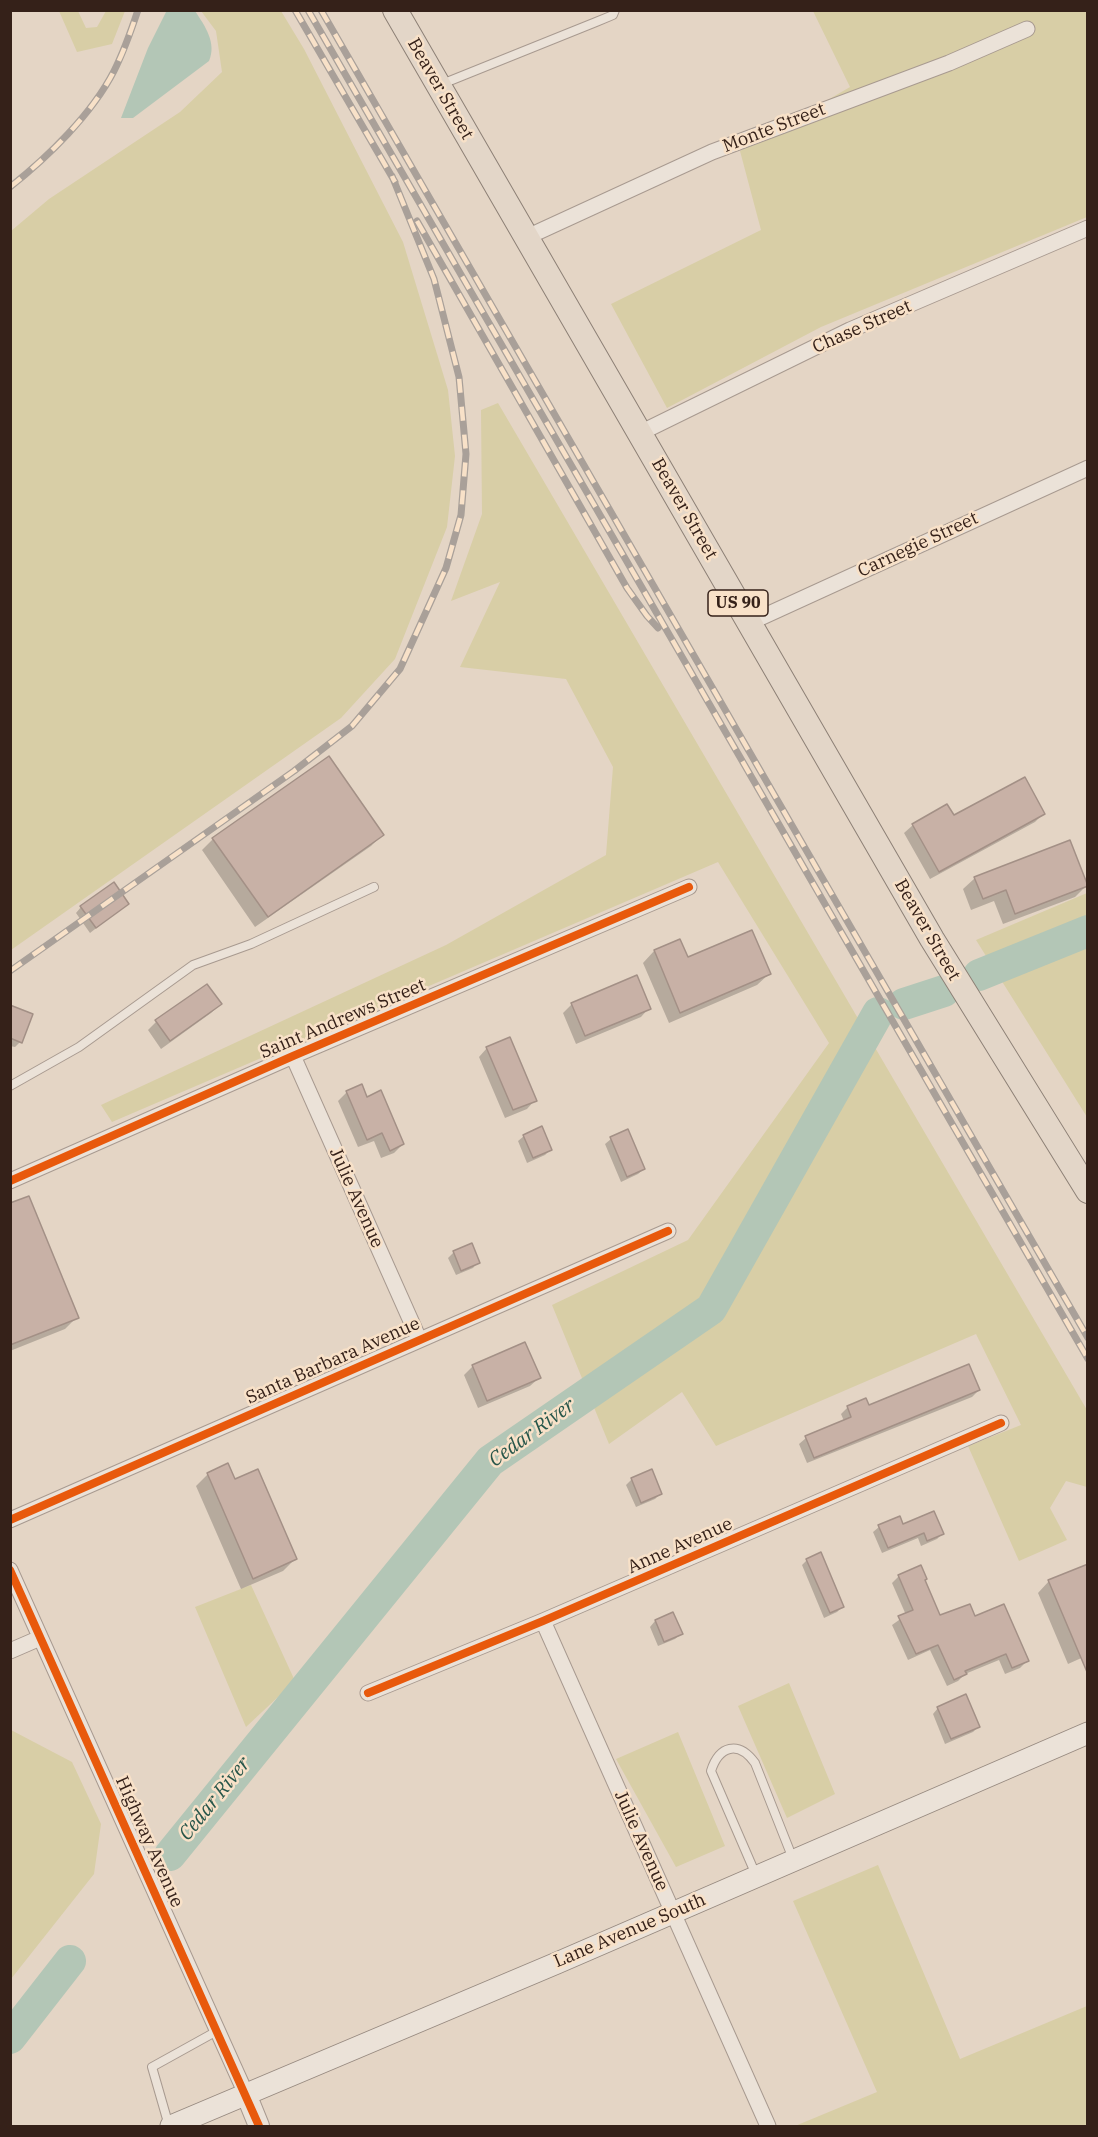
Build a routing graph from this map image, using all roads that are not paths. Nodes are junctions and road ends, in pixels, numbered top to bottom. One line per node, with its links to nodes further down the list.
1 (395, 10): 4 (main road, Beaver Street / US 90)
2 (615, 10): 4 (lane)
3 (1027, 29): 6 (street, Monte Street)
4 (438, 85): 6 (main road, Beaver Street / US 90)
5 (1088, 228): 7 (street, Chase Street)
6 (525, 238): 7 (main road, Beaver Street / US 90)
7 (640, 434): 9 (main road, Beaver Street / US 90)
8 (1088, 468): 9 (street, Carnegie Street)
9 (749, 623): 15 (main road, Beaver Street / US 90)
10 (374, 886): 13 (lane)
11 (689, 887): 12 (street, Saint Andrews Street)
12 (293, 1056): 14 (street, Saint Andrews Street); 17 (street, Julie Avenue)
13 (10, 1086)
14 (10, 1181)
15 (1088, 1191)
16 (668, 1231): 17 (street, Santa Barbara Avenue)
17 (419, 1339): 19 (street, Santa Barbara Avenue)
18 (1001, 1423): 21 (street, Anne Avenue)
19 (10, 1520)
20 (10, 1570): 22 (street, Highway Avenue)
21 (543, 1622): 24 (street, Anne Avenue); 28 (street, Julie Avenue)
22 (40, 1638): 23 (street); 29 (street, Highway Avenue)
23 (10, 1651)
24 (368, 1693)
25 (1088, 1733): 26 (main road, Lane Avenue South)
26 (794, 1860): 27 (main road, Lane Avenue South); 27 (lane)
27 (757, 1876): 28 (main road, Lane Avenue South)
28 (673, 1913): 30 (main road, Lane Avenue South); 33 (street, Julie Avenue)
29 (217, 2031): 30 (street, Highway Avenue); 31 (lane)
30 (246, 2094): 31 (main road, Lane Avenue South); 32 (street, Highway Avenue)
31 (170, 2127)
32 (259, 2127)
33 (768, 2127)

